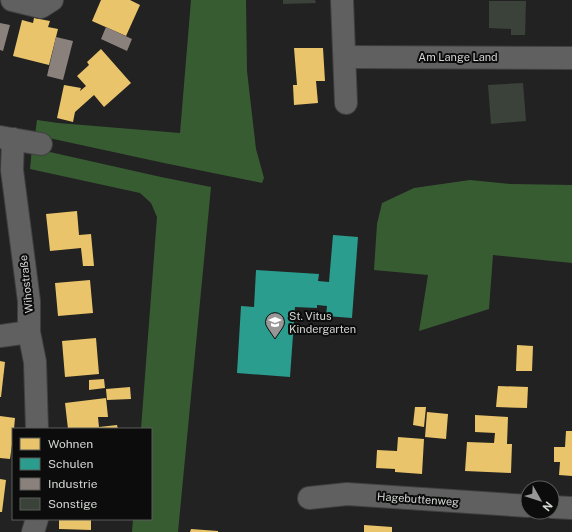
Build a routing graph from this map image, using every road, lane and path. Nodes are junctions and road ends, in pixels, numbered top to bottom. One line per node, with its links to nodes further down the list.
1 (12, 0): 2 (street)
2 (52, 0)
3 (342, 0): 4 (street)
4 (345, 57): 5 (street, Am Lange Land); 6 (street)
5 (572, 58)
6 (346, 103)
7 (7, 138): 8 (street); 9 (street, Wihostraße)
8 (41, 144)
9 (29, 332): 10 (street); 11 (street, Wihostraße)
10 (0, 336)
11 (37, 428)
12 (309, 498): 13 (street, Hagebuttenweg)
13 (520, 505)
14 (560, 507): 15 (street)
15 (572, 508)
16 (37, 520): 17 (street)
17 (33, 532)

